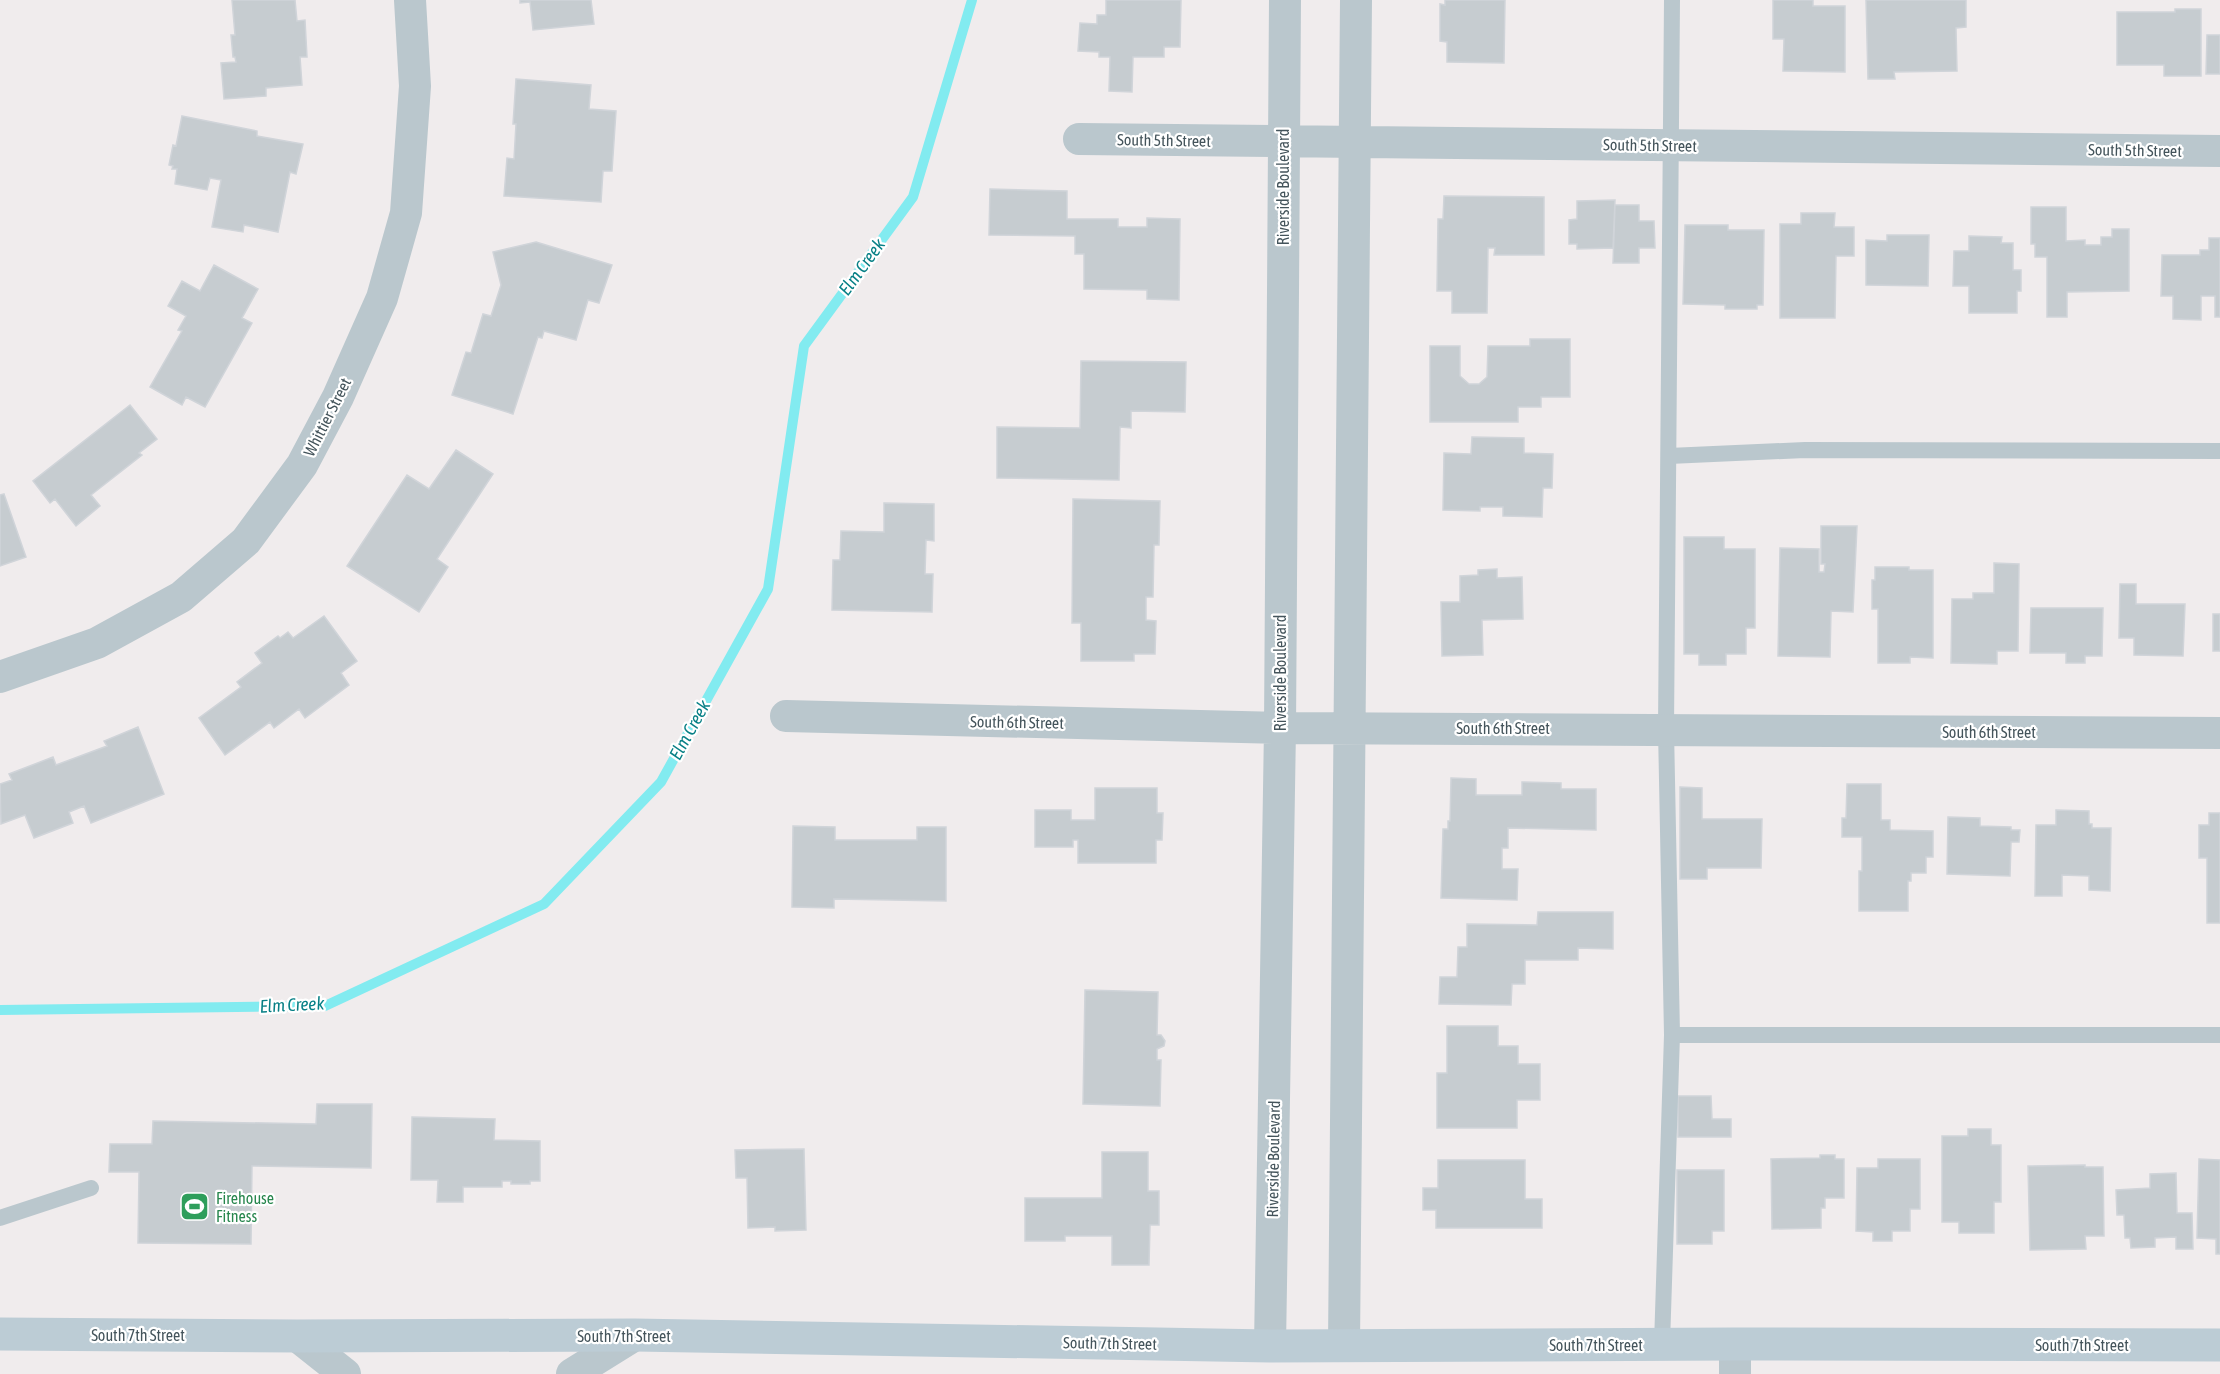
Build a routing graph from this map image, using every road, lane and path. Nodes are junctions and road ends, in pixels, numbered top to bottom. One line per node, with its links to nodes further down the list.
1 (410, 0): 12 (street, Whittier Street)
2 (1285, 0): 6 (street, Riverside Boulevard)
3 (1356, 0): 7 (street)
4 (1672, 0): 8 (lane)
5 (1079, 140): 6 (street, South 5th Street)
6 (1283, 141): 7 (street, South 5th Street); 14 (street, Riverside Boulevard)
7 (1354, 141): 8 (street, South 5th Street); 15 (street)
8 (1672, 145): 9 (street, South 5th Street); 11 (lane)
9 (2220, 151)
10 (2220, 451): 11 (lane)
11 (1669, 456): 16 (lane)
12 (0, 677)
13 (786, 716): 14 (street, South 6th Street)
14 (1280, 728): 15 (street, South 6th Street); 27 (street, Riverside Boulevard)
15 (1349, 728): 16 (street, South 6th Street); 28 (street)
16 (1666, 729): 17 (street, South 6th Street); 18 (lane)
17 (2220, 734)
18 (1672, 1035): 19 (lane); 25 (lane)
19 (2220, 1035)
20 (91, 1188): 21 (lane)
21 (0, 1218)
22 (0, 1334): 24 (main road, South 7th Street)
23 (635, 1335): 24 (main road, South 7th Street); 27 (main road, South 7th Street); 31 (street)
24 (297, 1336): 30 (street)
25 (1662, 1344): 28 (main road, South 7th Street); 29 (main road, South 7th Street)
26 (2220, 1345): 29 (main road, South 7th Street)
27 (1270, 1346): 28 (main road, South 7th Street)
28 (1344, 1346)
29 (1734, 1359)
30 (345, 1374)
31 (572, 1374)

